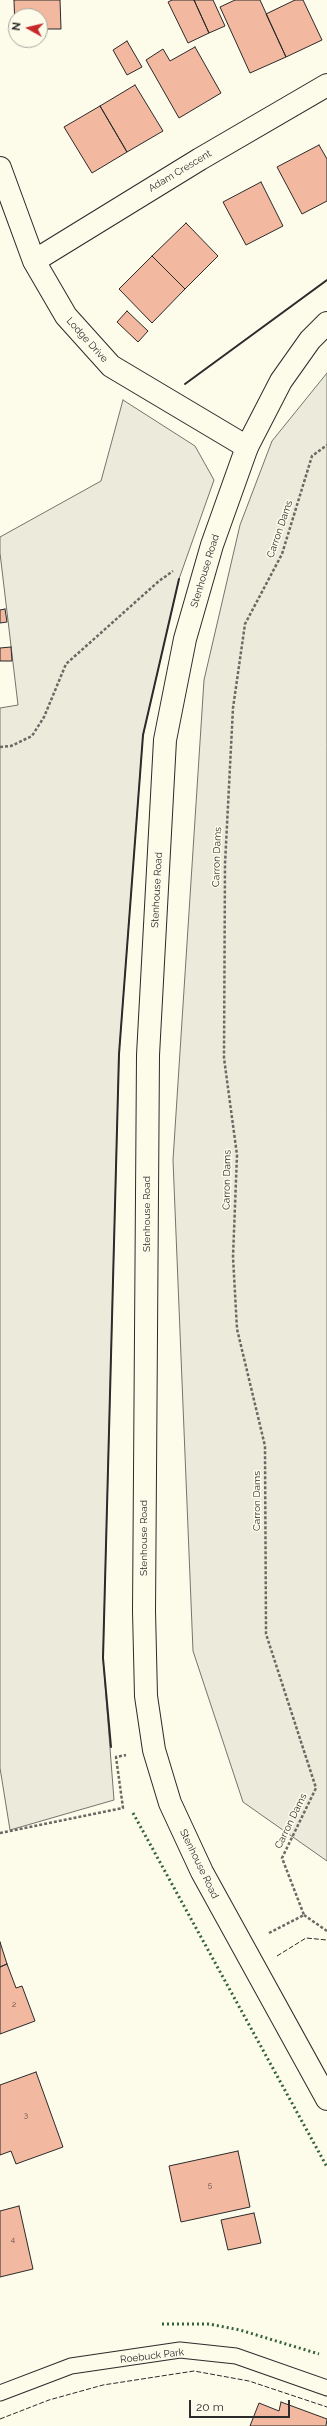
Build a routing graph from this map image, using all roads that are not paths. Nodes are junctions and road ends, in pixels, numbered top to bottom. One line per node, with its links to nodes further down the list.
1 (327, 85): 3 (street, Adam Crescent)
2 (0, 168): 3 (street, Lodge Drive)
3 (34, 260): 5 (street, Lodge Drive)
4 (327, 323): 5 (street, Stenhouse Road)
5 (247, 447): 6 (street, Stenhouse Road)
6 (327, 2100)
7 (327, 2388): 8 (lane, Roebuck Park)
8 (0, 2393)

